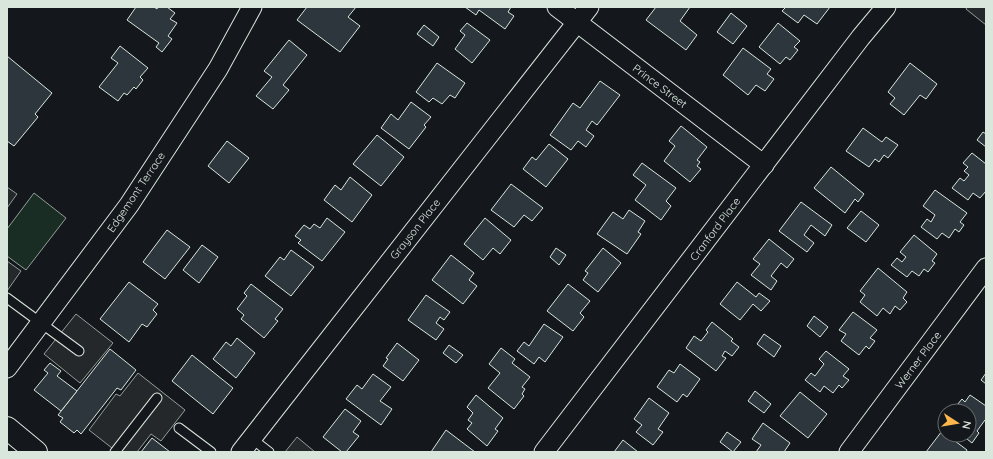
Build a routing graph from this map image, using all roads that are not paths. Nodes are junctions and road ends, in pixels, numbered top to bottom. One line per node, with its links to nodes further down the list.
1 (252, 7): 9 (street, Edgemont Terrace)
2 (557, 7): 5 (street, Prince Street)
3 (590, 7): 5 (street, Grayson Place)
4 (886, 7): 6 (street, Cranford Place)
5 (577, 22): 6 (street, Prince Street); 15 (street, Grayson Place)
6 (764, 165): 20 (street, Cranford Place)
7 (986, 268): 21 (street, Werner Place)
8 (7, 298): 9 (lane)
9 (41, 324): 10 (lane); 11 (street, Edgemont Terrace)
10 (79, 352)
11 (7, 368)
12 (157, 398): 17 (lane)
13 (7, 428): 16 (main road)
14 (180, 428): 18 (lane)
15 (246, 445): 19 (lane)
16 (36, 452)
17 (114, 452)
18 (212, 452)
19 (269, 452)
20 (544, 452)
21 (849, 452)

